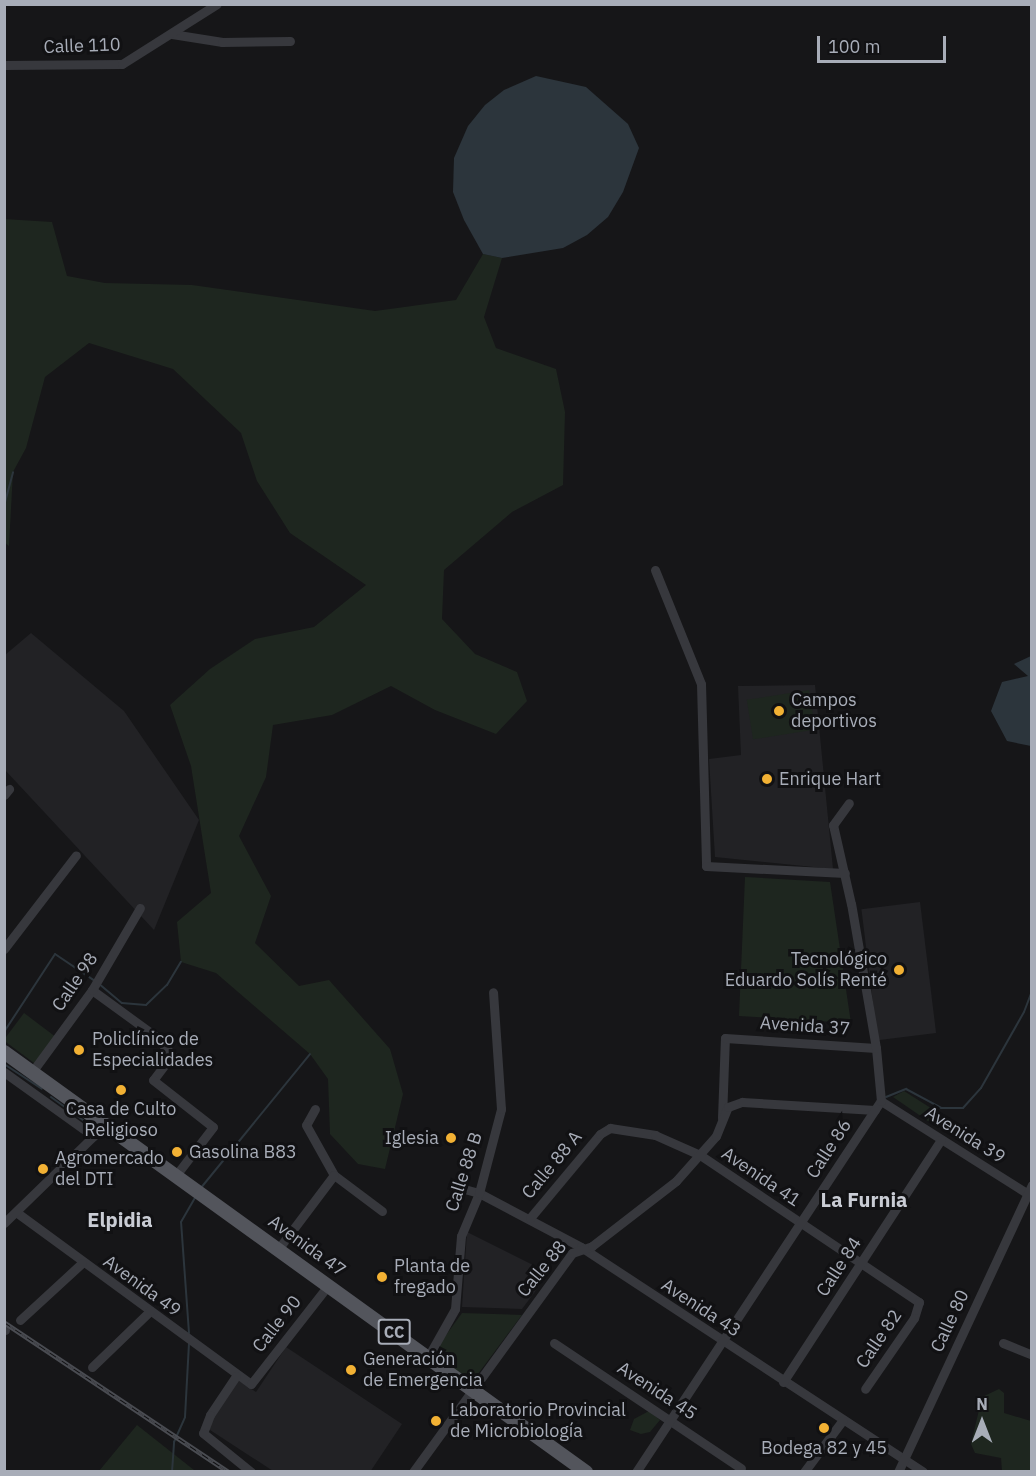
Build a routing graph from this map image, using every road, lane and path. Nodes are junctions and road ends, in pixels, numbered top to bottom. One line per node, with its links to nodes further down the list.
1 (217, 4): 2 (street, Calle 110)
2 (172, 34): 3 (street); 4 (street, Calle 110)
3 (290, 41)
4 (4, 65)
5 (655, 570): 8 (street)
6 (849, 803): 8 (street)
7 (76, 855): 10 (street)
8 (845, 873): 14 (street)
9 (140, 908): 11 (street, Calle 98)
10 (4, 949)
11 (92, 990): 17 (street, Calle 98); 27 (street)
12 (493, 992): 31 (street, Calle 88 B)
13 (732, 1038): 14 (street, Avenida 37); 21 (street, Calle 88)
14 (876, 1048): 18 (street)
15 (4, 1052): 17 (main road, Avenida 47 / CC)
16 (4, 1072): 24 (street)
17 (32, 1072): 22 (main road, Avenida 47 / CC)
18 (881, 1101): 20 (street, Calle 86); 25 (street, Avenida 39)
19 (315, 1109): 28 (street)
20 (874, 1110): 21 (street, Calle 88); 36 (street, Calle 86)
21 (722, 1118): 26 (street, Calle 88)
22 (107, 1123): 24 (street); 27 (main road, Avenida 47 / CC)
23 (600, 1134): 26 (street, Avenida 41); 34 (street, Calle 88 A)
24 (93, 1136): 33 (street)
25 (941, 1140): 30 (street, Avenida 39); 39 (street, Calle 84)
26 (700, 1155): 36 (street, Avenida 41); 37 (street, Calle 88)
27 (177, 1174): 38 (main road, Avenida 47 / CC)
28 (334, 1175): 32 (street); 38 (street)
29 (453, 1186): 31 (street, Avenida 43)
30 (1030, 1192): 58 (street, Calle 80)
31 (479, 1193): 34 (street, Avenida 43); 49 (street, Calle 88 B)
32 (382, 1211)
33 (16, 1212): 35 (street); 40 (street, Avenida 49)
34 (530, 1218): 37 (street, Avenida 43)
35 (4, 1223)
36 (800, 1223): 39 (street, Avenida 41); 45 (street, Calle 86)
37 (581, 1247): 45 (street, Avenida 43); 54 (street, Calle 88)
38 (279, 1248): 41 (main road, Avenida 47 / CC)
39 (862, 1262): 42 (street, Avenida 41); 52 (street, Calle 84)
40 (82, 1263): 43 (street, Avenida 49); 44 (street)
41 (329, 1284): 49 (main road, Avenida 47 / CC); 53 (street, Calle 90)
42 (920, 1306): 55 (street, Calle 82)
43 (150, 1311): 50 (street); 51 (street, Avenida 49)
44 (20, 1320)
45 (722, 1341): 52 (street, Avenida 43); 56 (street, Calle 86)
46 (1003, 1342): 48 (street)
47 (554, 1343): 56 (street, Avenida 45)
48 (1032, 1355)
49 (428, 1356): 54 (main road, Avenida 47 / CC)
50 (92, 1368)
51 (236, 1376): 53 (street, Avenida 49); 60 (street)
52 (783, 1382): 57 (street, Avenida 43)
53 (251, 1384)
54 (472, 1389): 61 (street, Calle 88); 62 (main road, Avenida 47 / CC)
55 (865, 1389)
56 (671, 1420): 59 (street, Avenida 45); 63 (street, Calle 86)
57 (843, 1420): 58 (street, Avenida 43); 64 (street)
58 (904, 1459): 65 (street, Calle 80); 66 (street, Avenida 43)
59 (741, 1468)
60 (251, 1472)
61 (413, 1472)
62 (586, 1472)
63 (636, 1472)
64 (804, 1472)
65 (898, 1472)
66 (923, 1472)

